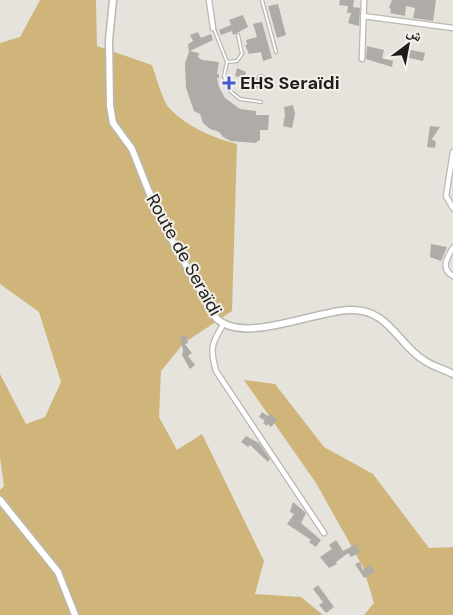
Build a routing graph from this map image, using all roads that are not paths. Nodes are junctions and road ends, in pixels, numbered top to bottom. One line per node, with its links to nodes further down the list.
1 (113, 0): 17 (main road, Route de Seraïdi)
2 (209, 0): 6 (street)
3 (262, 0): 9 (lane)
4 (364, 0): 5 (street)
5 (363, 16): 7 (street); 10 (street)
6 (213, 28): 11 (lane)
7 (453, 28)
8 (238, 35): 11 (lane)
9 (276, 52)
10 (362, 59)
11 (226, 62): 12 (lane)
12 (261, 102)
13 (453, 152): 14 (street)
14 (453, 208)
15 (453, 248): 16 (street)
16 (453, 276)
17 (223, 325): 18 (main road, Route de Seraïdi); 20 (street)
18 (453, 374)
19 (0, 500): 21 (main road)
20 (324, 533)
21 (75, 615)

